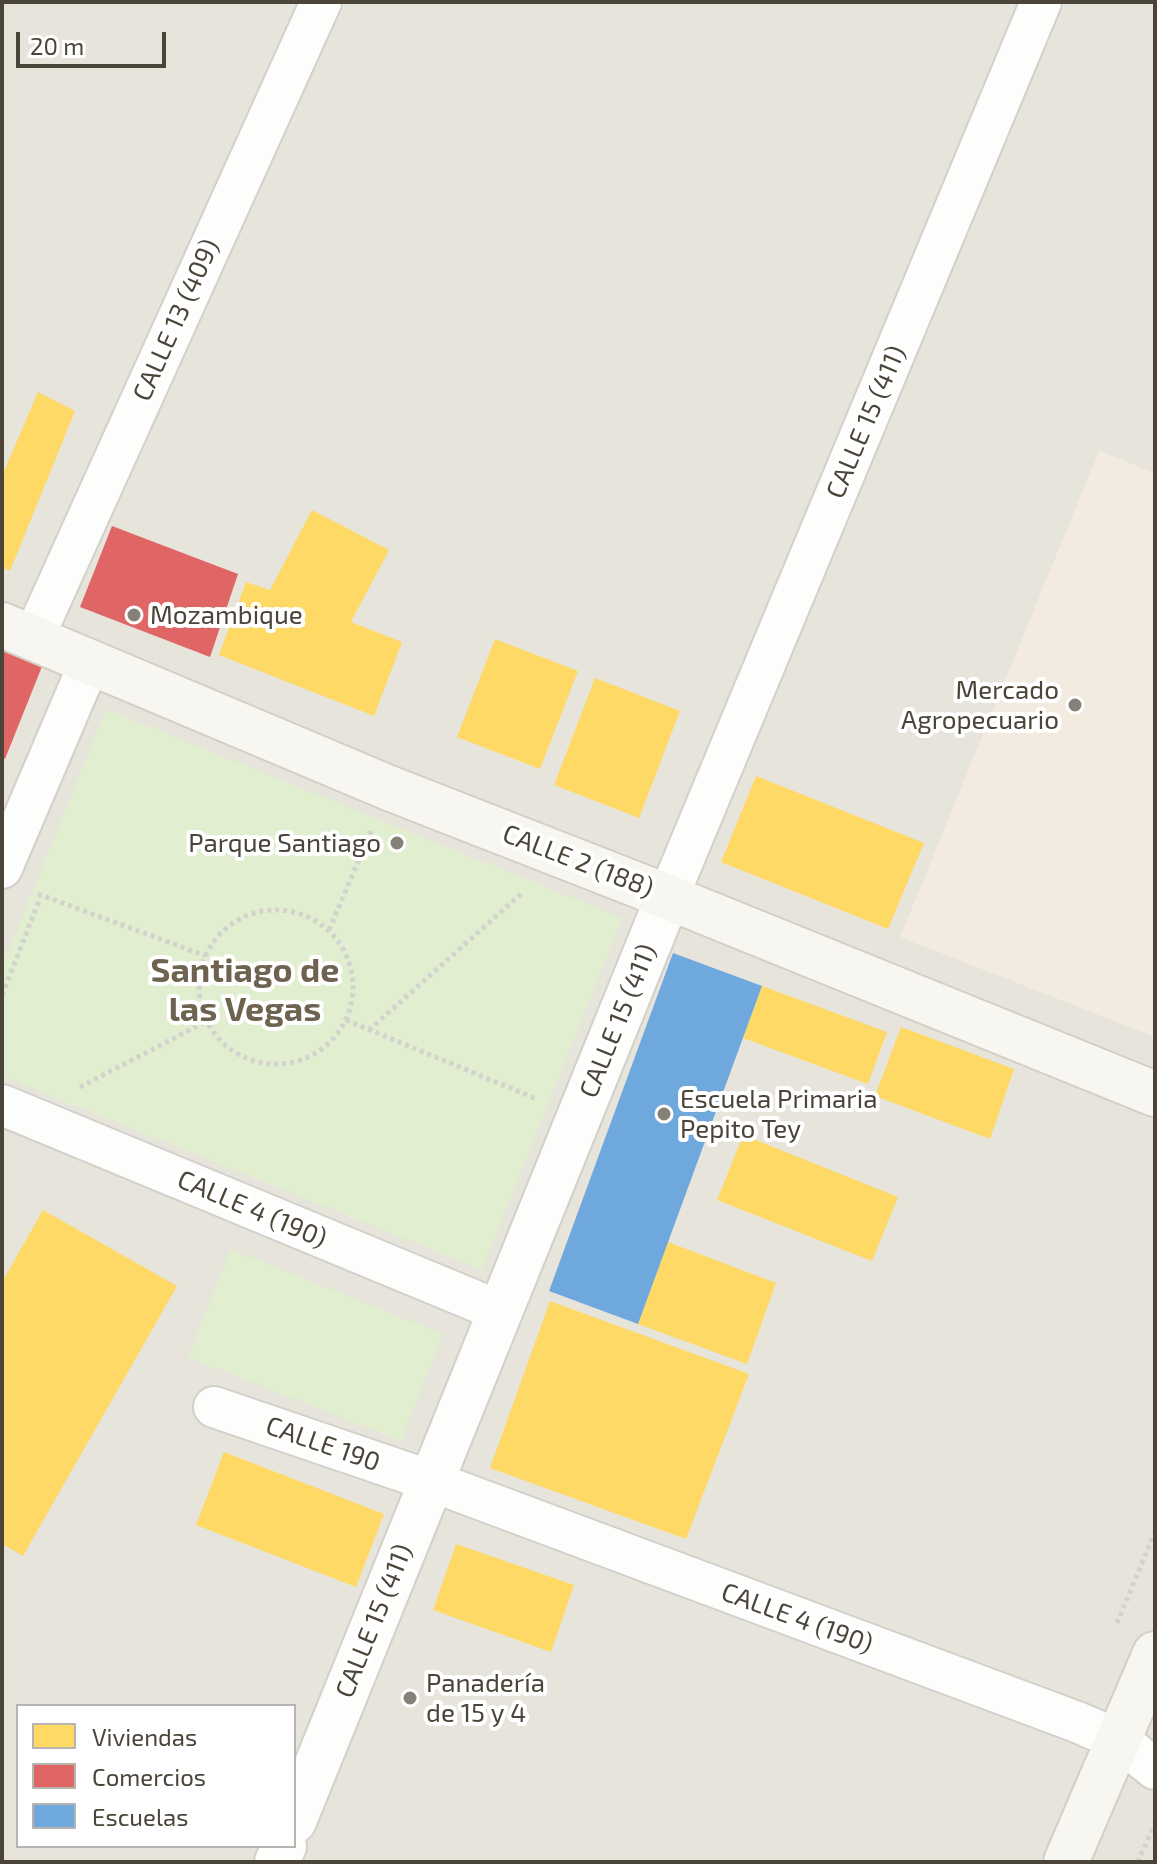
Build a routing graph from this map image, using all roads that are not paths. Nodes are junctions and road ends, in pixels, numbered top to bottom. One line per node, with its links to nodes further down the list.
1 (321, 2): 3 (street, CALLE 13 (409))
2 (1041, 2): 6 (street, CALLE 15 (411))
3 (17, 632): 4 (main road, CALLE 2 (188))
4 (89, 664): 5 (street); 6 (main road, CALLE 2 (188))
5 (15, 879)
6 (668, 897): 7 (main road, CALLE 2 (188)); 9 (street, CALLE 15 (411))
7 (1155, 1094)
8 (14, 1110): 9 (street, CALLE 4 (190))
9 (502, 1312): 11 (street, CALLE 15 (411))
10 (214, 1407): 11 (street, CALLE 190)
11 (431, 1481): 13 (street, CALLE 4 (190)); 15 (street, CALLE 15 (411))
12 (1155, 1654): 13 (main road)
13 (1119, 1740): 14 (street, CALLE 4 (190)); 16 (main road)
14 (1155, 1769)
15 (296, 1816)
16 (1066, 1862)

